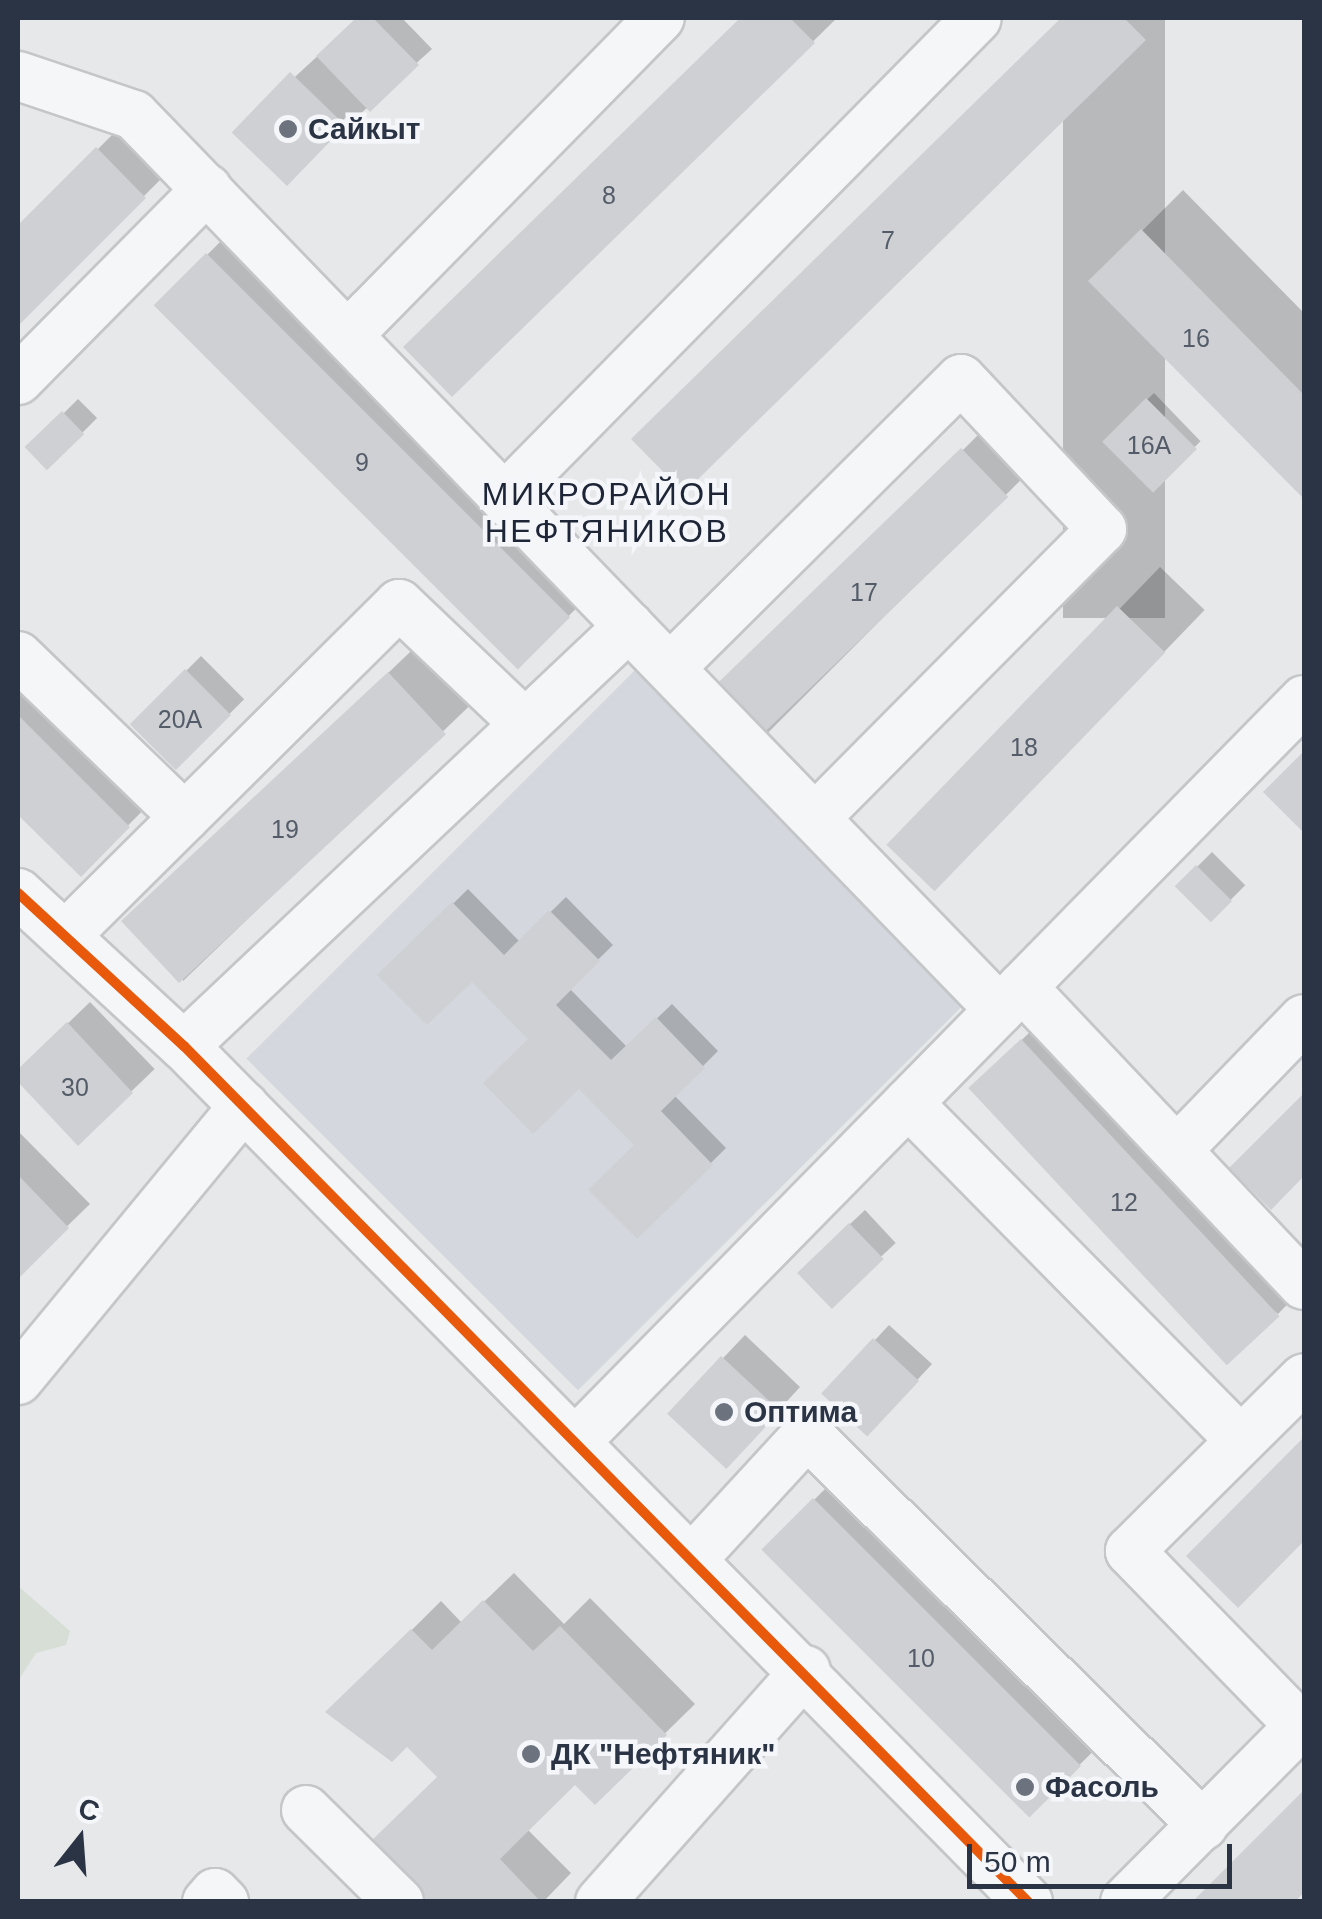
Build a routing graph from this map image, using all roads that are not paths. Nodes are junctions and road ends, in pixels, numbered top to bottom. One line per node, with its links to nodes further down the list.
1 (660, 18): 5 (street)
2 (972, 19): 7 (street)
3 (18, 76): 4 (street)
4 (206, 189): 5 (street); 6 (street)
5 (348, 335): 7 (street)
6 (18, 380)
7 (505, 497): 8 (street)
8 (629, 626): 10 (street); 12 (street)
9 (18, 656): 13 (street)
10 (670, 668): 14 (street); 14 (street)
11 (1304, 700): 17 (street)
12 (525, 724): 13 (street); 19 (street)
13 (185, 818): 16 (street)
14 (815, 818): 17 (street)
15 (18, 892): 16 (street)
16 (65, 936): 19 (street)
17 (1011, 998): 20 (street); 22 (street)
18 (1304, 1019): 22 (street)
19 (184, 1046): 21 (street)
20 (908, 1103): 26 (street); 27 (street)
21 (244, 1106): 24 (street); 26 (street)
22 (1177, 1150): 23 (street)
23 (1304, 1285)
24 (28, 1347)
25 (1304, 1378): 27 (street)
26 (578, 1439): 28 (street)
27 (1241, 1441): 30 (street)
28 (694, 1556): 29 (street); 32 (street)
29 (806, 1670): 36 (street); 37 (street)
30 (1302, 1724): 32 (street)
31 (306, 1810): 35 (street)
32 (1203, 1825): 38 (street)
33 (206, 1902): 34 (street)
34 (224, 1902)
35 (400, 1902)
36 (600, 1902)
37 (1028, 1902)
38 (1125, 1902)

